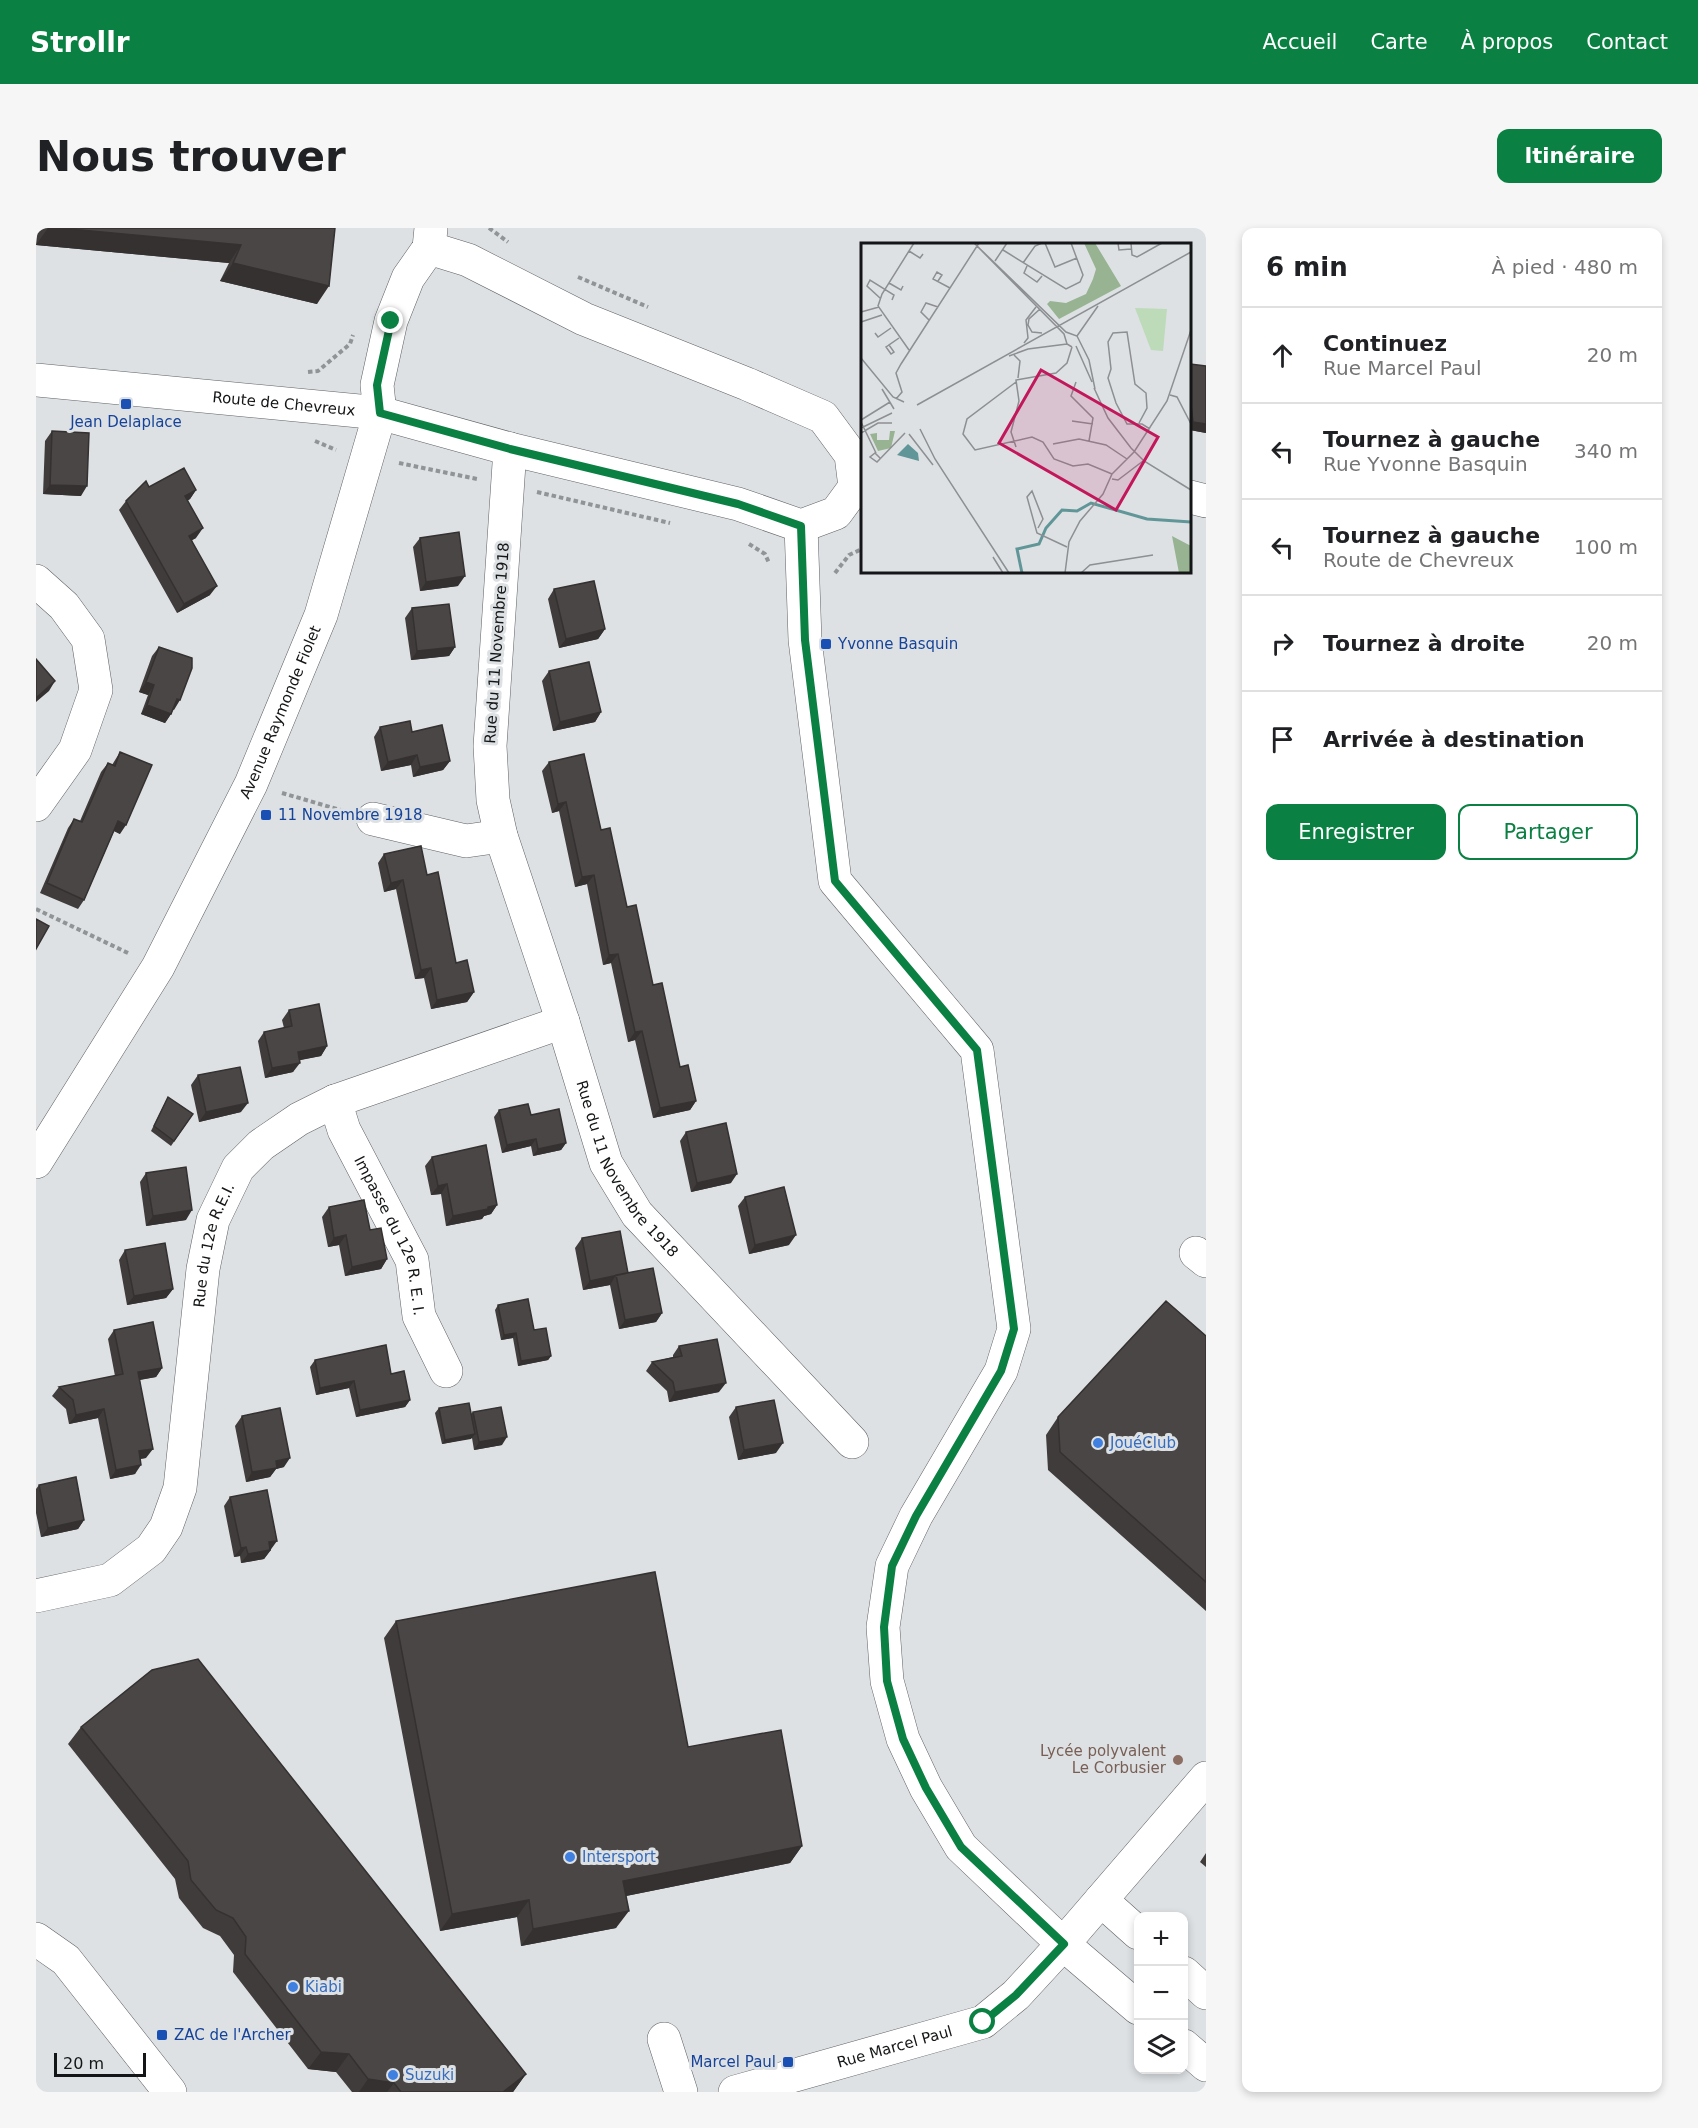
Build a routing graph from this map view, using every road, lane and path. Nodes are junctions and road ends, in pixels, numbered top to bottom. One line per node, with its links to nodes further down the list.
1 (430, 238): 5 (street, Avenue Raymonde Fiolet); 9 (street)
2 (354, 333): 4 (path)
3 (36, 380): 4 (street, Route de Chevreux)
4 (288, 403): 5 (street, Route de Chevreux); 7 (path)
5 (380, 413): 6 (street, Route de Chevreux); 7 (street, Avenue Raymonde Fiolet)
6 (510, 449): 8 (street, Rue du 11 Novembre 1918); 13 (street, Route de Chevreux)
7 (368, 457): 8 (path); 18 (street, Avenue Raymonde Fiolet)
8 (507, 486): 12 (path); 21 (street, Rue du 11 Novembre 1918)
9 (859, 488): 13 (street)
10 (1191, 497): 11 (street)
11 (1206, 501)
12 (677, 525)
13 (801, 526): 16 (street)
14 (745, 541): 16 (path)
15 (861, 549): 16 (path)
16 (801, 577): 34 (street)
17 (36, 581): 19 (street)
18 (251, 784): 20 (path); 23 (street, Avenue Raymonde Fiolet)
19 (36, 805)
20 (373, 819): 21 (street)
21 (501, 836): 24 (street, Rue du 11 Novembre 1918)
22 (36, 909): 23 (path)
23 (158, 967): 26 (street, Avenue Raymonde Fiolet)
24 (563, 1022): 25 (street, Rue du 12e R.E.I.); 28 (street, Rue du 11 Novembre 1918)
25 (335, 1101): 27 (street, Impasse du 12e R. E. I.); 29 (street, Rue du 12e R.E.I.)
26 (36, 1162)
27 (446, 1371)
28 (852, 1442)
29 (36, 1596)
30 (1206, 1778): 31 (street, Rue Marcel Paul)
31 (1101, 1900): 32 (street); 34 (street, Rue Marcel Paul)
32 (1134, 1929)
33 (36, 1939): 41 (street)
34 (1064, 1944): 37 (street); 43 (street, Rue Marcel Paul)
35 (1188, 1977): 36 (street)
36 (1206, 1993)
37 (1134, 2005)
38 (664, 2039): 42 (street)
39 (1188, 2050): 40 (street)
40 (1206, 2066)
41 (170, 2092)
42 (681, 2092)
43 (735, 2092)

